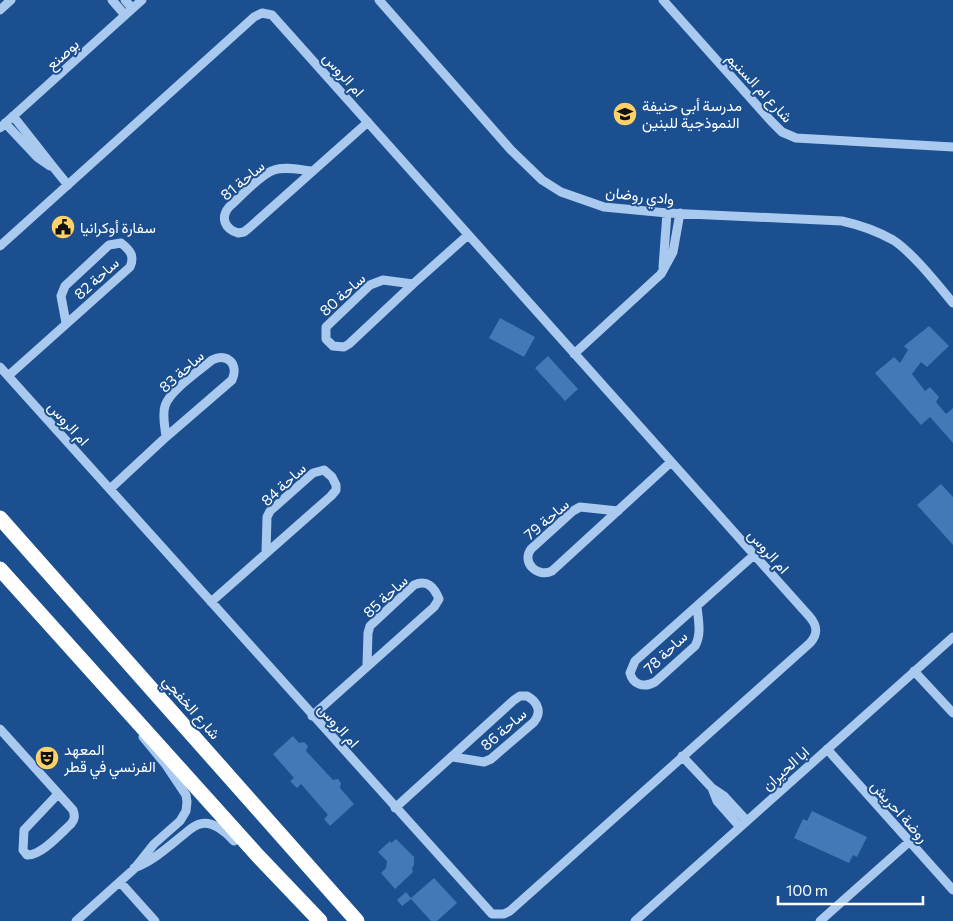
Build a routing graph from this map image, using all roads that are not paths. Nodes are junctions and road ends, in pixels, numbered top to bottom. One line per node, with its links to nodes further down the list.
1 (11, 0): 8 (street)
2 (112, 0): 9 (street)
3 (125, 0): 7 (street)
4 (142, 0): 7 (street, بوصنع)
5 (379, 0): 17 (street, وادي روضان)
6 (666, 1): 13 (street, شارع ام السنيم)
7 (132, 8): 9 (street, بوصنع)
8 (0, 10)
9 (125, 15): 10 (street, بوصنع)
10 (13, 116): 12 (street, بوصنع); 14 (street)
11 (368, 122): 15 (street, ساحة 81); 16 (street, ام الروس); 19 (street, ام الروس)
12 (3, 126): 14 (street)
13 (953, 148)
14 (52, 168): 16 (street)
15 (313, 171): 15 (street, ساحة 81)
16 (68, 185): 20 (street, ام الروس)
17 (667, 212): 18 (street, وادي روضان); 21 (street)
18 (680, 213): 21 (street); 23 (street, وادي روضان)
19 (468, 235): 22 (street, ساحة 80); 25 (street, ام الروس)
20 (0, 246)
21 (663, 270): 25 (street)
22 (413, 284): 22 (street, ساحة 80)
23 (953, 303)
24 (66, 323): 24 (street, ساحة 82); 27 (street, ساحة 82)
25 (574, 354): 29 (street, ام الروس)
26 (0, 367): 27 (street, ام الروس)
27 (8, 376): 30 (street, ام الروس)
28 (166, 437): 28 (street, ساحة 83); 30 (street, ساحة 83)
29 (671, 462): 31 (street, ساحة 79); 34 (street, ام الروس)
30 (110, 489): 36 (street, ام الروس)
31 (618, 511): 31 (street, ساحة 79)
32 (0, 518): 59 (highway, شارع الخفجي)
33 (266, 553): 33 (street, ساحة 84); 36 (street, ساحة 84)
34 (754, 555): 37 (street, ساحة 78); 46 (street, ام الروس)
35 (0, 569): 43 (highway)
36 (210, 602): 42 (street, ام الروس)
37 (697, 606): 37 (street, ساحة 78)
38 (953, 637): 40 (street, ابا الحيران)
39 (367, 665): 39 (street, ساحة 85); 42 (street, ساحة 85)
40 (914, 671): 41 (street); 45 (street, ابا الحيران)
41 (953, 713)
42 (312, 716): 49 (street, ام الروس)
43 (136, 721): 52 (highway); 53 (street)
44 (0, 729): 48 (street)
45 (827, 749): 50 (street, ابا الحيران); 51 (street, روضة احريش)
46 (682, 756): 49 (street, ام الروس); 50 (street)
47 (453, 757): 47 (street, ساحة 86); 49 (street, ساحة 86)
48 (58, 794): 48 (street)
49 (395, 808)
50 (743, 824): 60 (street, ابا الحيران)
51 (909, 842): 55 (street, روضة احريش); 61 (street)
52 (258, 856): 53 (street); 58 (highway)
53 (134, 868): 54 (street)
54 (120, 882): 56 (street); 57 (street)
55 (953, 890)
56 (76, 921)
57 (155, 921)
58 (320, 921)
59 (357, 921)
60 (635, 921)
61 (820, 921)

